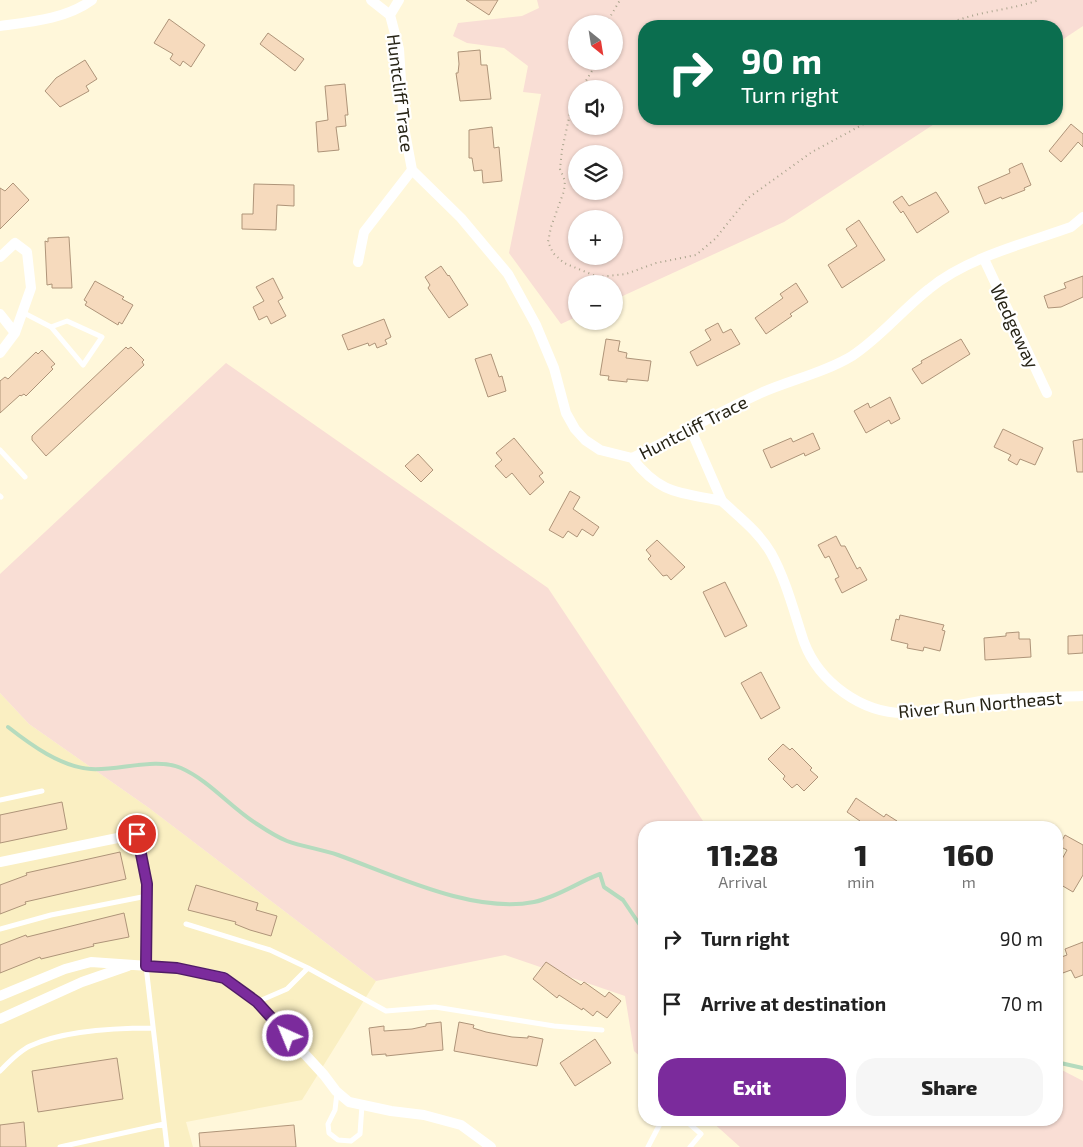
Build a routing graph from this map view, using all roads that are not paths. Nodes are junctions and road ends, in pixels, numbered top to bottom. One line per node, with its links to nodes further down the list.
1 (92, 0): 5 (street)
2 (371, 0): 4 (street, Huntcliff Trace)
3 (399, 0): 4 (street)
4 (390, 15): 6 (street, Huntcliff Trace)
5 (0, 26)
6 (412, 170): 10 (street); 19 (street, Huntcliff Trace)
7 (1083, 217): 9 (street, Huntcliff Trace)
8 (0, 258): 11 (street)
9 (984, 259): 16 (street, Wedgeway); 17 (street, Huntcliff Trace)
10 (358, 262)
11 (22, 312): 13 (lane); 14 (street)
12 (0, 314): 14 (street)
13 (51, 327): 13 (lane)
14 (15, 333): 15 (street)
15 (0, 353)
16 (1047, 393)
17 (691, 430): 19 (street, Huntcliff Trace); 21 (street, River Run Northeast)
18 (0, 450): 20 (lane)
19 (632, 458): 21 (street, River Run Northeast)
20 (25, 477)
21 (722, 501): 22 (street, River Run Northeast)
22 (1083, 696)
23 (42, 791): 24 (lane)
24 (0, 800)
25 (0, 862): 26 (street)
26 (147, 896): 28 (lane); 30 (street)
27 (186, 924): 31 (lane)
28 (0, 930)
29 (130, 965): 30 (street); 32 (street); 34 (street)
30 (146, 966): 33 (street); 35 (lane)
31 (308, 968): 33 (lane); 36 (lane)
32 (0, 996)
33 (257, 1002): 38 (street)
34 (0, 1019)
35 (152, 1028): 37 (lane); 40 (lane)
36 (602, 1030)
37 (1, 1069)
38 (337, 1092): 39 (street); 39 (lane)
39 (362, 1105): 45 (street)
40 (164, 1124): 43 (lane); 44 (lane)
41 (659, 1126): 46 (lane)
42 (691, 1126): 47 (lane)
43 (60, 1147)
44 (167, 1147)
45 (491, 1147)
46 (648, 1147)
47 (690, 1147)

